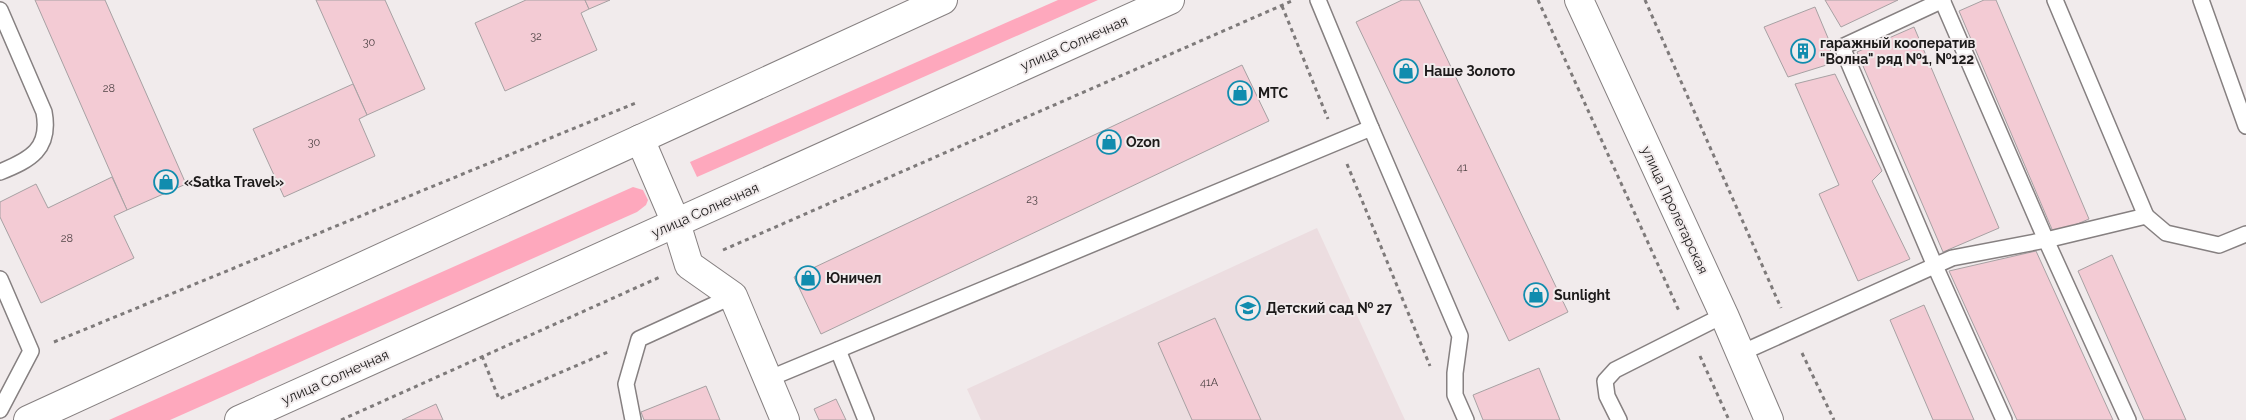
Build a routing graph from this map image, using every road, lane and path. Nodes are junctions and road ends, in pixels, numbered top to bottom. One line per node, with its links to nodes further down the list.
1 (943, 0): 16 (main road)
2 (1170, 0): 20 (main road, улица Солнечная)
3 (1294, 0): 11 (path)
4 (1318, 0): 15 (lane)
5 (1538, 0): 29 (path)
6 (1579, 0): 27 (main road, улица Пролетарская)
7 (1645, 0): 28 (path)
8 (1943, 0): 22 (lane); 24 (lane)
9 (2055, 0): 19 (lane)
10 (2200, 0): 14 (lane)
11 (1282, 6): 17 (path); 23 (path)
12 (0, 10): 18 (lane)
13 (646, 99): 32 (path)
14 (2246, 126)
15 (1371, 128): 17 (lane); 44 (lane)
16 (640, 139): 20 (main road); 38 (main road)
17 (1338, 141): 31 (lane); 35 (path)
18 (0, 172)
19 (2146, 216): 21 (lane); 22 (lane)
20 (676, 223): 23 (main road); 39 (main road, улица Солнечная)
21 (2246, 234)
22 (2046, 240): 24 (lane); 50 (lane)
23 (689, 264): 26 (main road); 34 (path)
24 (1935, 266): 28 (lane); 49 (lane)
25 (0, 279): 32 (lane)
26 (733, 296): 30 (lane); 36 (main road)
27 (1724, 315): 29 (lane); 33 (main road, улица Пролетарская)
28 (1791, 331): 33 (lane); 48 (path)
29 (1689, 332): 45 (lane); 46 (path)
30 (639, 339): 34 (path); 41 (lane)
31 (838, 350): 36 (lane); 43 (lane)
32 (32, 351): 37 (lane)
33 (1741, 353): 47 (main road, улица Пролетарская)
34 (482, 356): 40 (path)
35 (1434, 375)
36 (768, 380): 42 (main road)
37 (0, 410)
38 (28, 420)
39 (239, 420)
40 (341, 420)
41 (633, 420)
42 (785, 420)
43 (866, 420)
44 (1466, 420)
45 (1619, 420)
46 (1729, 420)
47 (1769, 420)
48 (1834, 420)
49 (2004, 420)
50 (2128, 420)

